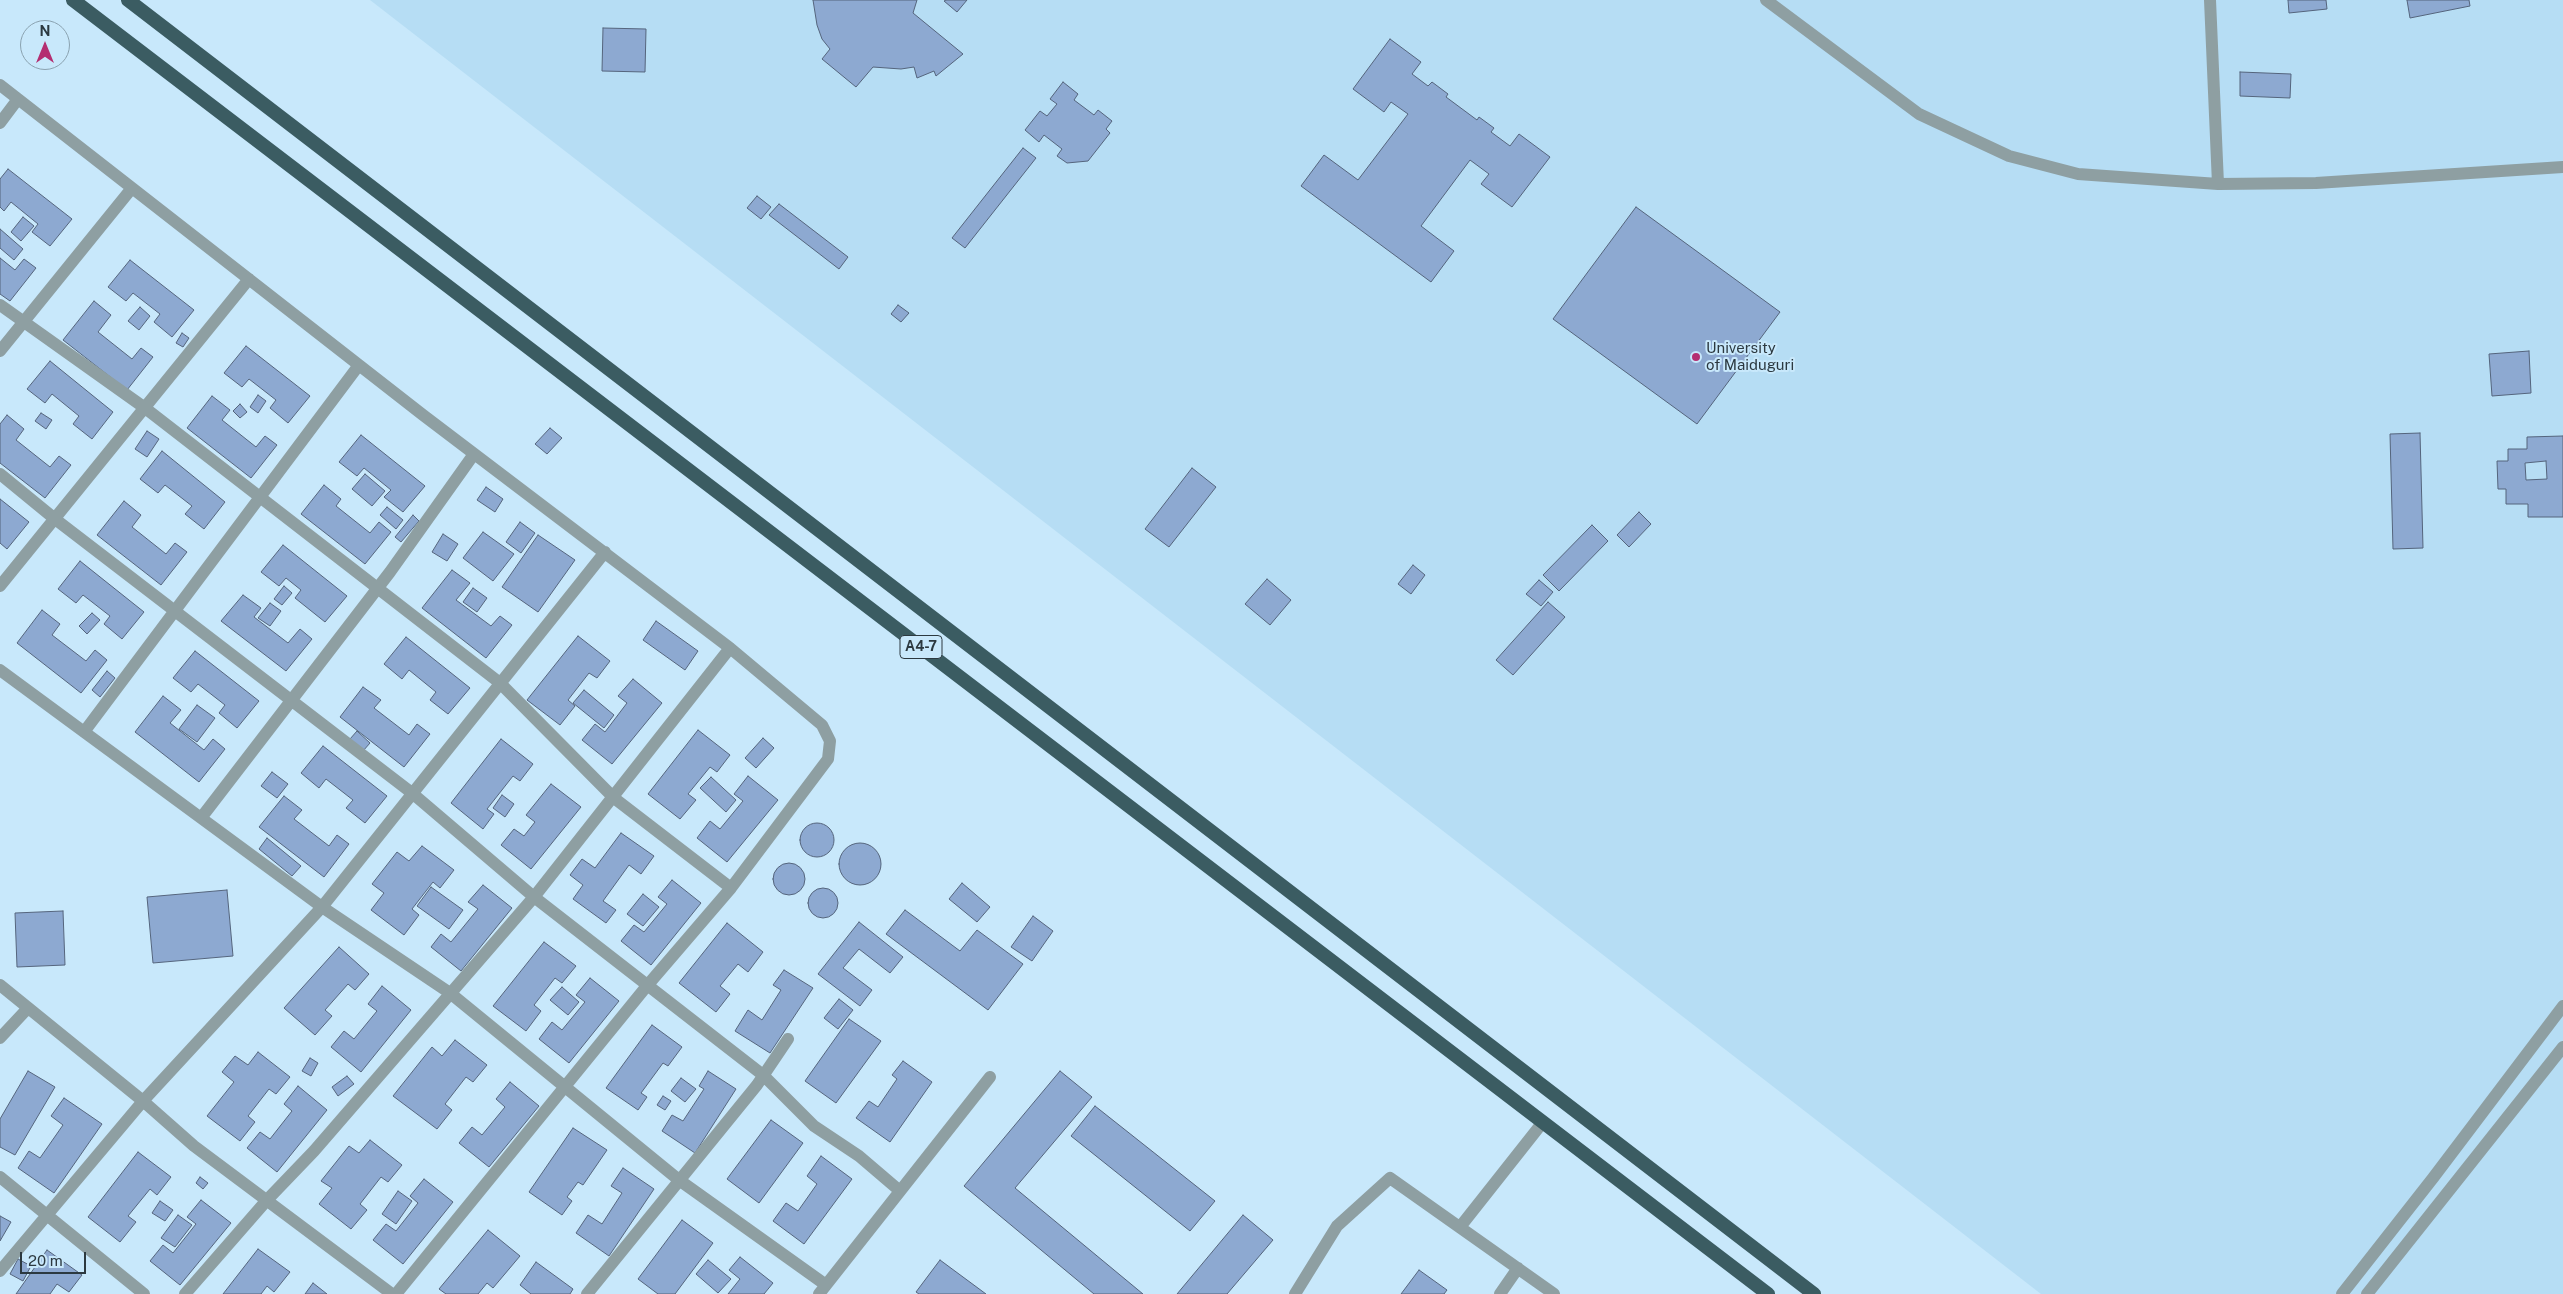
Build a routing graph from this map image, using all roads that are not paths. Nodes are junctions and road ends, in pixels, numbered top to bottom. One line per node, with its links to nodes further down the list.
1 (73, 0): 50 (highway, A4-7)
2 (128, 0): 68 (highway, A4-7)
3 (1766, 0): 11 (street)
4 (2210, 0): 11 (street)
5 (0, 85): 6 (street)
6 (18, 99): 7 (street); 12 (street)
7 (0, 123)
8 (2563, 167): 9 (street)
9 (2542, 170): 10 (street); 11 (street)
10 (2563, 176)
11 (2218, 184)
12 (132, 188): 13 (street); 15 (street)
13 (249, 279): 17 (street); 18 (street)
14 (0, 305): 15 (street)
15 (23, 322): 16 (street); 18 (street)
16 (0, 351)
17 (359, 366): 19 (street); 21 (street)
18 (145, 408): 21 (street); 22 (street)
19 (474, 454): 23 (street); 25 (street)
20 (0, 474): 22 (street)
21 (260, 498): 25 (street); 26 (street)
22 (55, 519): 24 (street); 26 (street)
23 (605, 552): 27 (street); 29 (street)
24 (0, 586)
25 (379, 587): 29 (street); 30 (street)
26 (175, 611): 30 (street); 31 (street)
27 (730, 648): 33 (street); 35 (street)
28 (0, 670): 31 (street)
29 (500, 683): 32 (street); 33 (street)
30 (292, 699): 32 (street); 34 (street)
31 (84, 732): 34 (street)
32 (412, 793): 36 (street); 37 (street)
33 (614, 798): 35 (street); 36 (street)
34 (201, 818): 37 (street)
35 (731, 888): 39 (street)
36 (534, 898): 39 (street); 40 (street)
37 (322, 907): 40 (street); 49 (street)
38 (0, 985): 42 (street)
39 (646, 987): 46 (street); 48 (street)
40 (450, 993): 48 (street); 54 (street)
41 (2563, 1006): 69 (street)
42 (28, 1008): 43 (street); 49 (street)
43 (0, 1038)
44 (788, 1039): 46 (street)
45 (2562, 1048): 70 (street)
46 (763, 1075): 52 (street); 53 (street)
47 (990, 1077): 53 (street)
48 (567, 1087): 52 (street); 62 (street)
49 (143, 1101): 54 (street); 55 (street)
50 (1544, 1122): 56 (street); 67 (highway, A4-7)
51 (0, 1177): 55 (street)
52 (679, 1180): 59 (street); 63 (street)
53 (900, 1191): 59 (street)
54 (267, 1200): 61 (street); 62 (street)
55 (47, 1217): 58 (street); 60 (street)
56 (1460, 1227): 57 (street); 64 (street)
57 (1518, 1268): 65 (street); 66 (street)
58 (0, 1271)
59 (822, 1290)
60 (144, 1294)
61 (185, 1294)
62 (394, 1294)
63 (587, 1294)
64 (1294, 1294)
65 (1500, 1294)
66 (1554, 1294)
67 (1768, 1294)
68 (1814, 1294)
69 (2342, 1294)
70 (2367, 1294)

